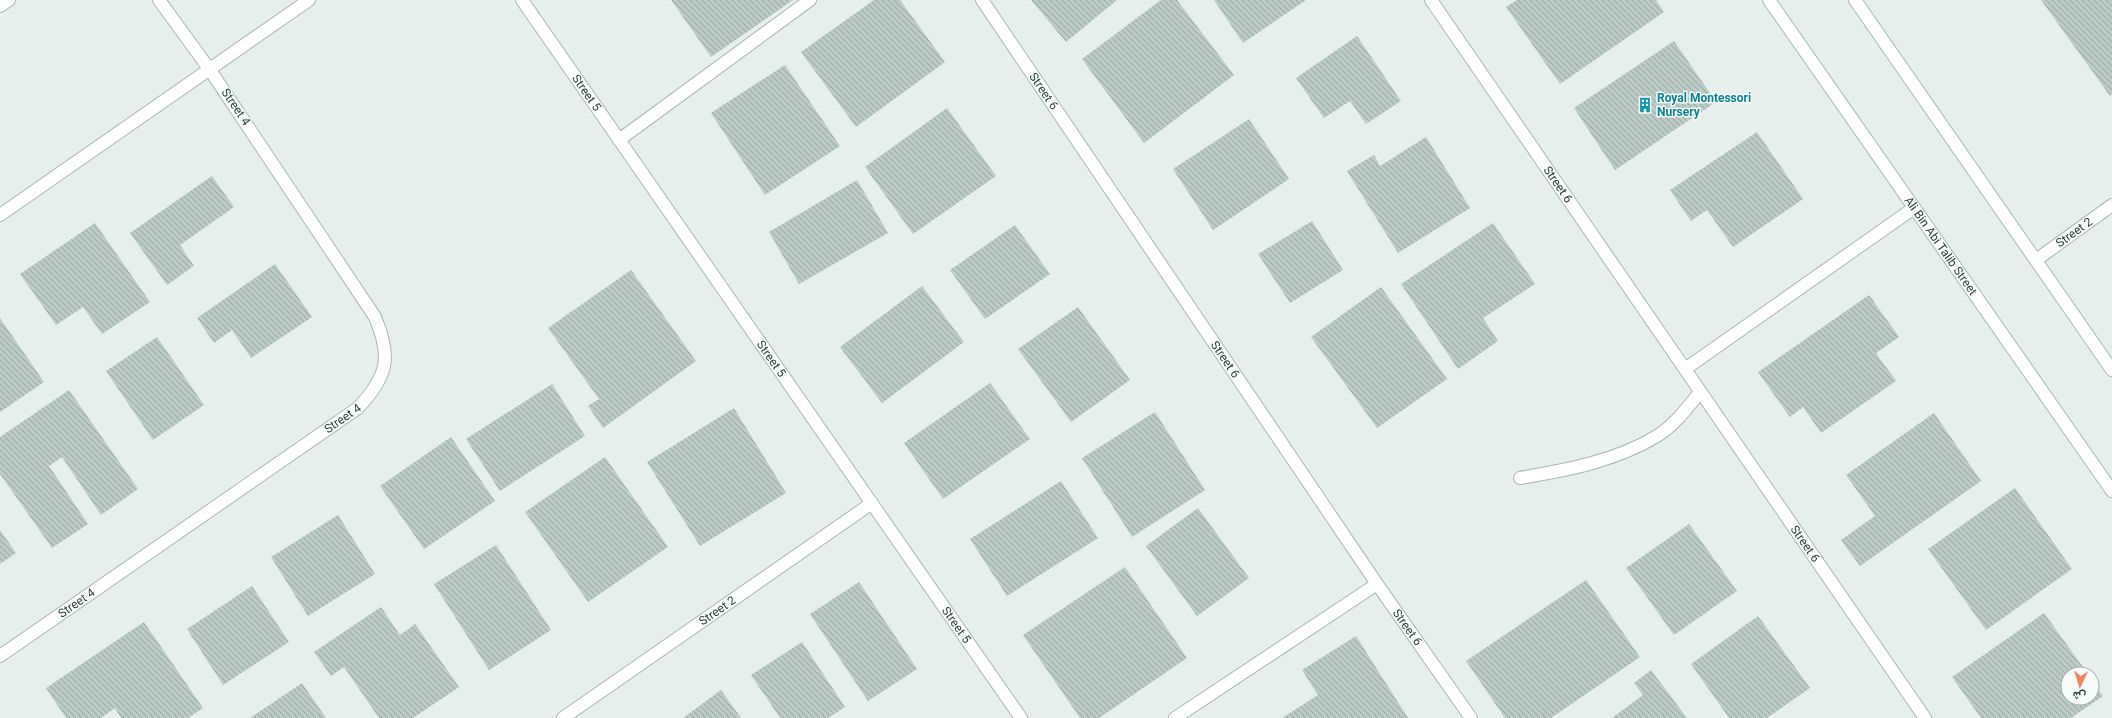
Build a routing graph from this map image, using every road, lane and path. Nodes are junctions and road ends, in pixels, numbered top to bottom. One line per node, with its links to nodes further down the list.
1 (9, 0): 10 (street)
2 (159, 0): 11 (street, Street 4)
3 (309, 0): 11 (street)
4 (522, 0): 12 (street, Street 5)
5 (810, 0): 12 (street)
6 (982, 0): 23 (street, Street 6)
7 (1431, 0): 17 (street, Street 6)
8 (1769, 0): 14 (street, Ali Bin Abi Talib Street)
9 (1855, 0): 16 (street)
10 (0, 6)
11 (210, 70): 15 (street); 24 (street, Street 4)
12 (619, 140): 22 (street, Street 5)
13 (2112, 206): 16 (street, Street 2)
14 (1914, 208): 17 (street); 21 (street, Ali Bin Abi Talib Street)
15 (0, 215)
16 (2036, 260): 18 (street)
17 (1685, 369): 19 (street, Street 6)
18 (2112, 370)
19 (1700, 392): 20 (street); 29 (street, Street 6)
20 (1520, 478)
21 (2112, 491)
22 (872, 503): 25 (street, Street 2); 26 (street, Street 5)
23 (1377, 584): 27 (street); 28 (street, Street 6)
24 (0, 656)
25 (570, 716)
26 (1021, 718)
27 (1175, 718)
28 (1471, 718)
29 (1925, 718)

